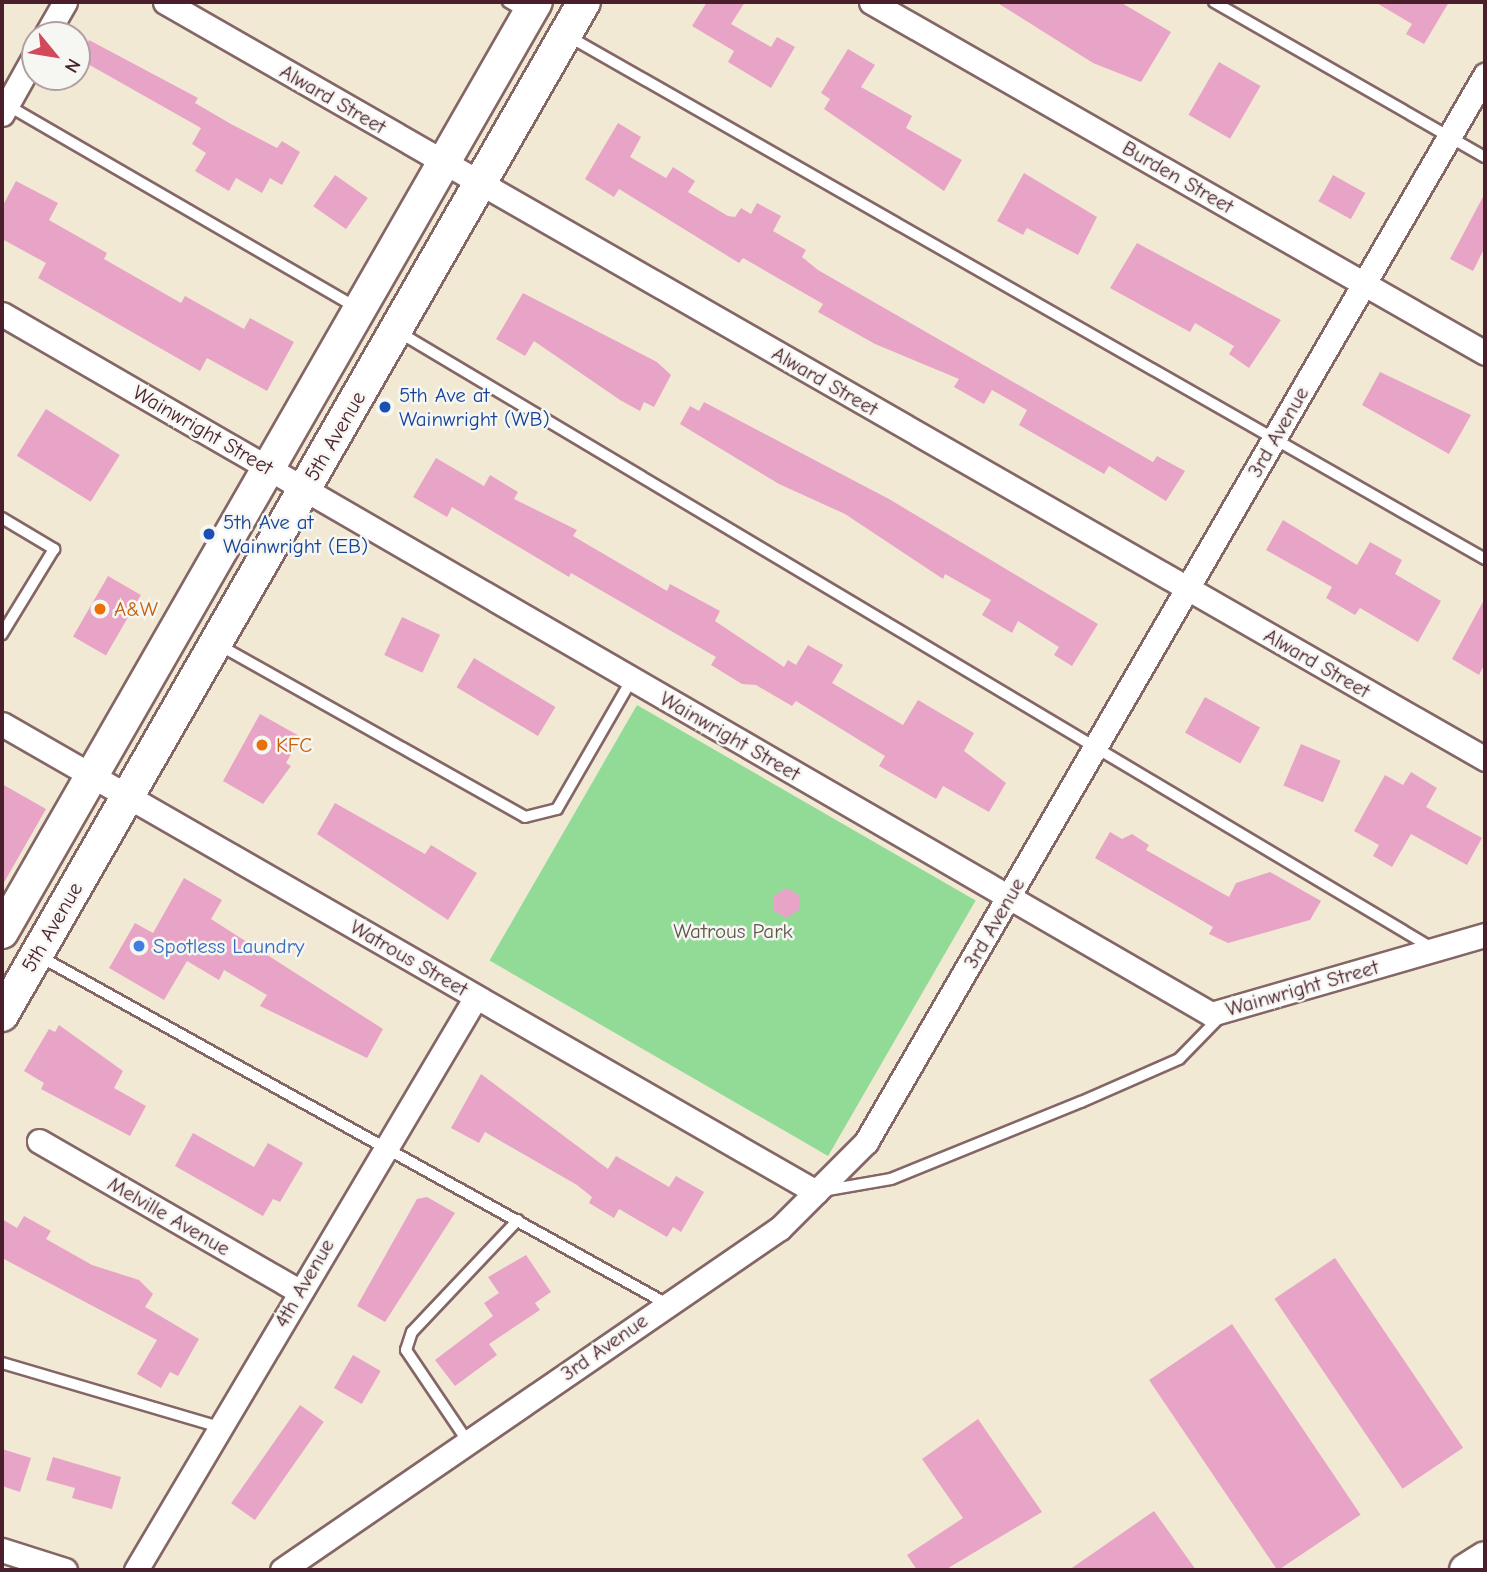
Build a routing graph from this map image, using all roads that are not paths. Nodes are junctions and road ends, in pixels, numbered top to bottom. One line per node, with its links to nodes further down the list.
1 (65, 2): 7 (street)
2 (165, 2): 14 (street, Alward Street)
3 (584, 2): 8 (main road, 5th Avenue)
4 (871, 2): 16 (street, Burden Street)
5 (1214, 2): 12 (lane)
6 (524, 6): 14 (main road, 5th Avenue)
7 (54, 21)
8 (565, 35): 15 (main road, 5th Avenue); 21 (lane)
9 (1485, 75): 12 (street, 3rd Avenue)
10 (21, 80): 11 (street)
11 (5, 109): 17 (lane)
12 (1449, 137): 13 (lane); 16 (street, 3rd Avenue)
13 (1485, 157)
14 (444, 164): 15 (street, Alward Street); 17 (main road, 5th Avenue)
15 (481, 185): 19 (main road, 5th Avenue); 26 (street, Alward Street)
16 (1364, 283): 20 (street, Burden Street); 21 (street, 3rd Avenue)
17 (361, 310): 22 (main road, 5th Avenue)
18 (2, 314): 22 (street, Wainwright Street)
19 (395, 330): 23 (main road, 5th Avenue); 31 (lane)
20 (1485, 353)
21 (1274, 439): 25 (lane); 26 (street, 3rd Avenue)
22 (271, 469): 23 (street, Wainwright Street); 33 (main road, 5th Avenue)
23 (304, 488): 28 (main road, 5th Avenue); 29 (street, Wainwright Street)
24 (2, 518): 27 (lane)
25 (1485, 559)
26 (1187, 588): 31 (street, 3rd Avenue); 32 (street, Alward Street)
27 (2, 634)
28 (216, 643): 29 (lane); 34 (main road, 5th Avenue)
29 (632, 679): 35 (street, Wainwright Street)
30 (2, 724): 33 (street, Watrous Street)
31 (1098, 744): 35 (street, 3rd Avenue); 38 (lane)
32 (1485, 759)
33 (93, 776): 34 (street, Watrous Street); 36 (main road, 5th Avenue)
34 (128, 794): 39 (main road, 5th Avenue); 40 (street, Watrous Street)
35 (1009, 898): 41 (street, Wainwright Street); 45 (street, 3rd Avenue)
36 (3, 928)
37 (1485, 935): 38 (street, Wainwright Street)
38 (1435, 949): 41 (street, Wainwright Street)
39 (37, 955): 42 (main road, 5th Avenue); 44 (lane)
40 (476, 997): 44 (street, 4th Avenue); 45 (street, Watrous Street)
41 (1226, 1011): 45 (lane)
42 (2, 1015)
43 (39, 1141): 47 (street, Melville Avenue)
44 (384, 1145): 46 (lane); 47 (street, 4th Avenue)
45 (816, 1192): 48 (street, 3rd Avenue)
46 (518, 1220): 48 (lane); 51 (lane)
47 (299, 1291): 50 (street, 4th Avenue)
48 (667, 1304): 51 (street, 3rd Avenue)
49 (2, 1363): 50 (lane)
50 (220, 1427): 55 (street, 4th Avenue)
51 (468, 1442): 56 (street, 3rd Avenue)
52 (2, 1550): 54 (street)
53 (1485, 1558): 57 (main road)
54 (65, 1570)
55 (136, 1570)
56 (282, 1570)
57 (1466, 1570)

